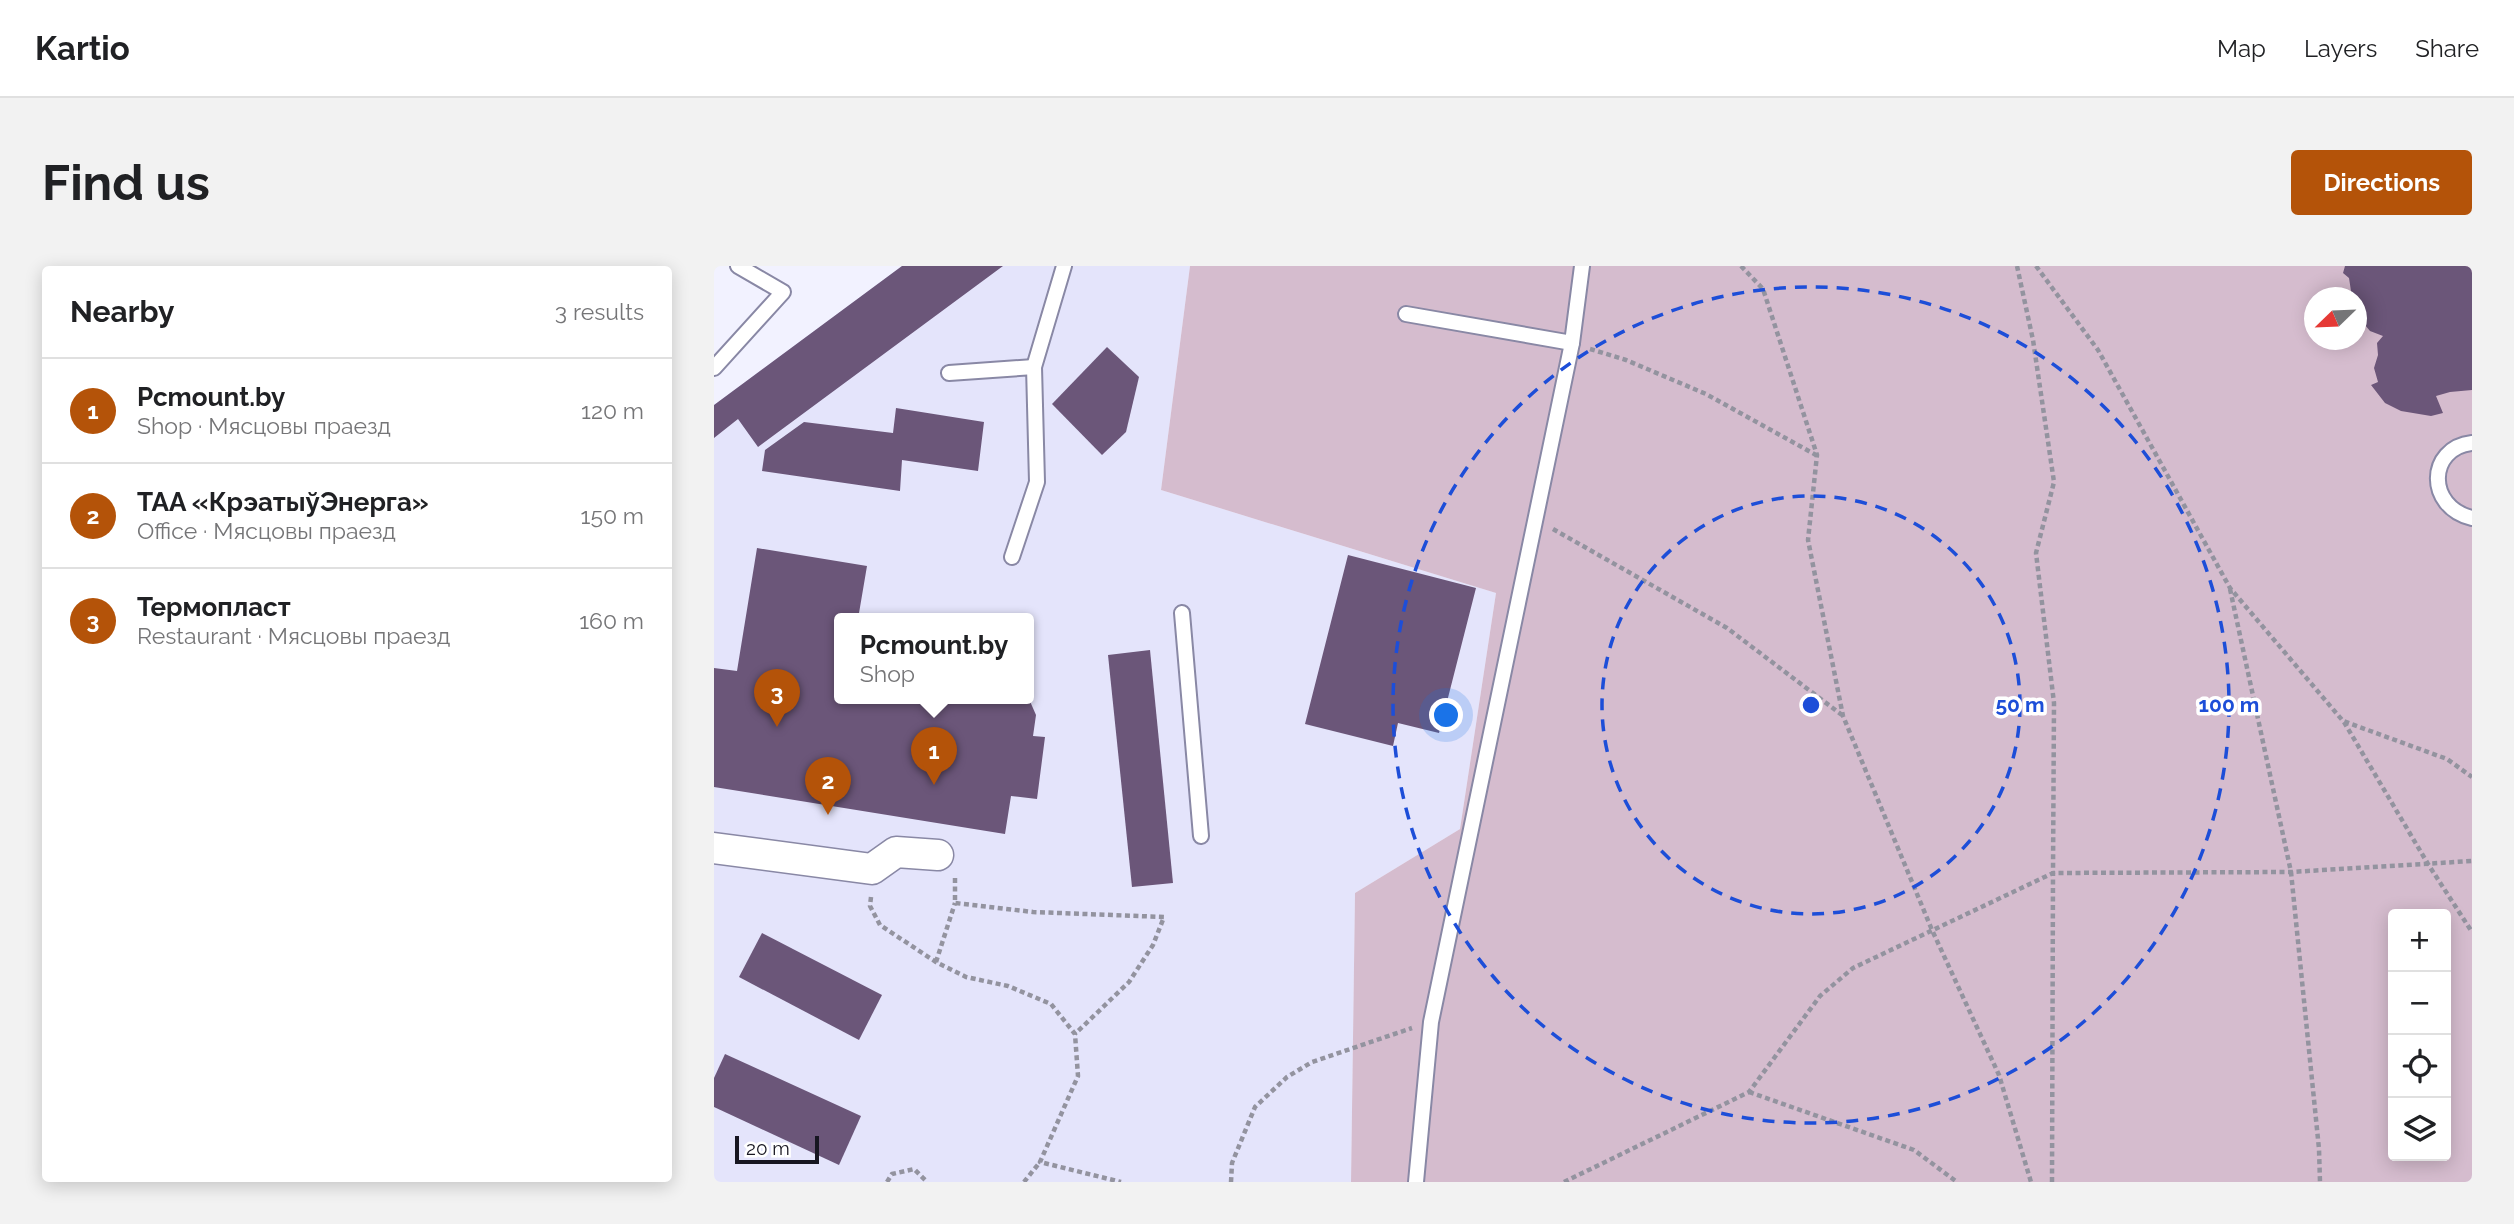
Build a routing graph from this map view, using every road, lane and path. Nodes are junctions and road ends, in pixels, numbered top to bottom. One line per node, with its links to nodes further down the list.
1 (738, 266): 10 (lane)
2 (1064, 266): 9 (lane)
3 (1582, 266): 8 (lane)
4 (1741, 266): 13 (path)
5 (2017, 266): 29 (path)
6 (2036, 266): 17 (path)
7 (1406, 314): 8 (lane)
8 (1573, 343): 13 (path); 15 (lane)
9 (1034, 367): 11 (lane); 16 (lane)
10 (714, 368)
11 (949, 373)
12 (2472, 443): 14 (lane)
13 (1817, 455): 19 (path)
14 (2472, 518)
15 (1536, 520): 19 (path); 34 (lane)
16 (1012, 557)
17 (2230, 588): 20 (path); 28 (path)
18 (1182, 613): 22 (lane)
19 (1843, 716): 31 (path)
20 (2343, 721): 21 (path); 26 (path)
21 (2472, 777)
22 (1201, 836)
23 (714, 848): 27 (street)
24 (938, 855): 27 (street); 30 (path)
25 (2472, 861): 26 (path)
26 (2428, 864): 28 (path); 32 (path)
27 (872, 869): 33 (path)
28 (2291, 872): 29 (path); 48 (path)
29 (2053, 873): 31 (path); 47 (path)
30 (955, 903): 33 (path); 35 (path)
31 (1932, 930): 36 (path); 46 (path)
32 (2472, 932)
33 (936, 962): 35 (path)
34 (1431, 1022): 42 (path); 43 (lane)
35 (1075, 1034): 37 (path)
36 (1749, 1092): 44 (path); 45 (path)
37 (1041, 1162): 40 (path); 41 (path)
38 (887, 1182): 39 (path)
39 (927, 1182)
40 (1024, 1182)
41 (1121, 1182)
42 (1231, 1182)
43 (1416, 1182)
44 (1564, 1182)
45 (1957, 1182)
46 (2031, 1182)
47 (2052, 1182)
48 (2319, 1182)

